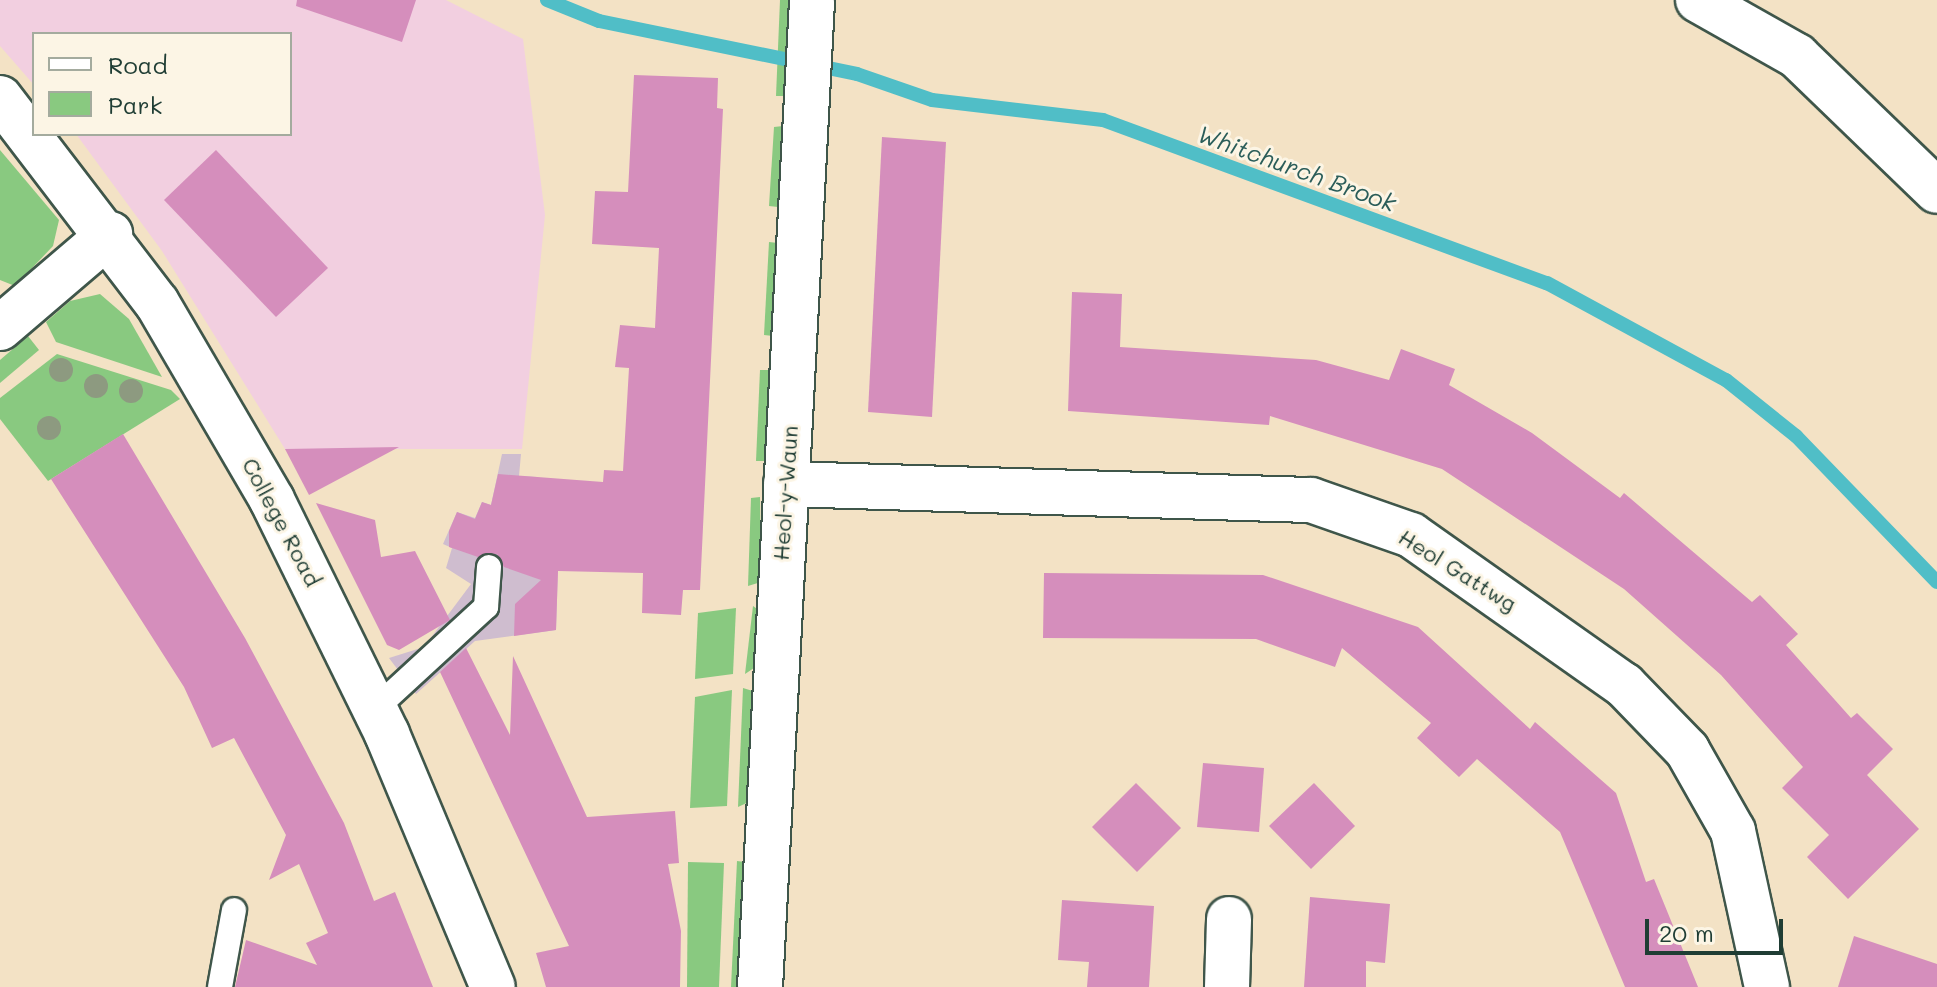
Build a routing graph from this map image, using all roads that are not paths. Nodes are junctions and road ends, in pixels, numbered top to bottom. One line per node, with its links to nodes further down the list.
1 (1698, 0): 4 (street)
2 (811, 9): 7 (street, Heol-y-Waun)
3 (0, 98): 5 (street, College Road)
4 (1937, 191)
5 (110, 234): 6 (street); 9 (street, College Road)
6 (0, 328)
7 (786, 484): 14 (street, Heol-y-Waun); 16 (street, Heol Gattwg)
8 (489, 567): 9 (lane)
9 (375, 709): 13 (street, College Road)
10 (234, 910): 12 (lane)
11 (1229, 919): 15 (street)
12 (220, 987)
13 (493, 987)
14 (760, 987)
15 (1227, 987)
16 (1767, 987)

